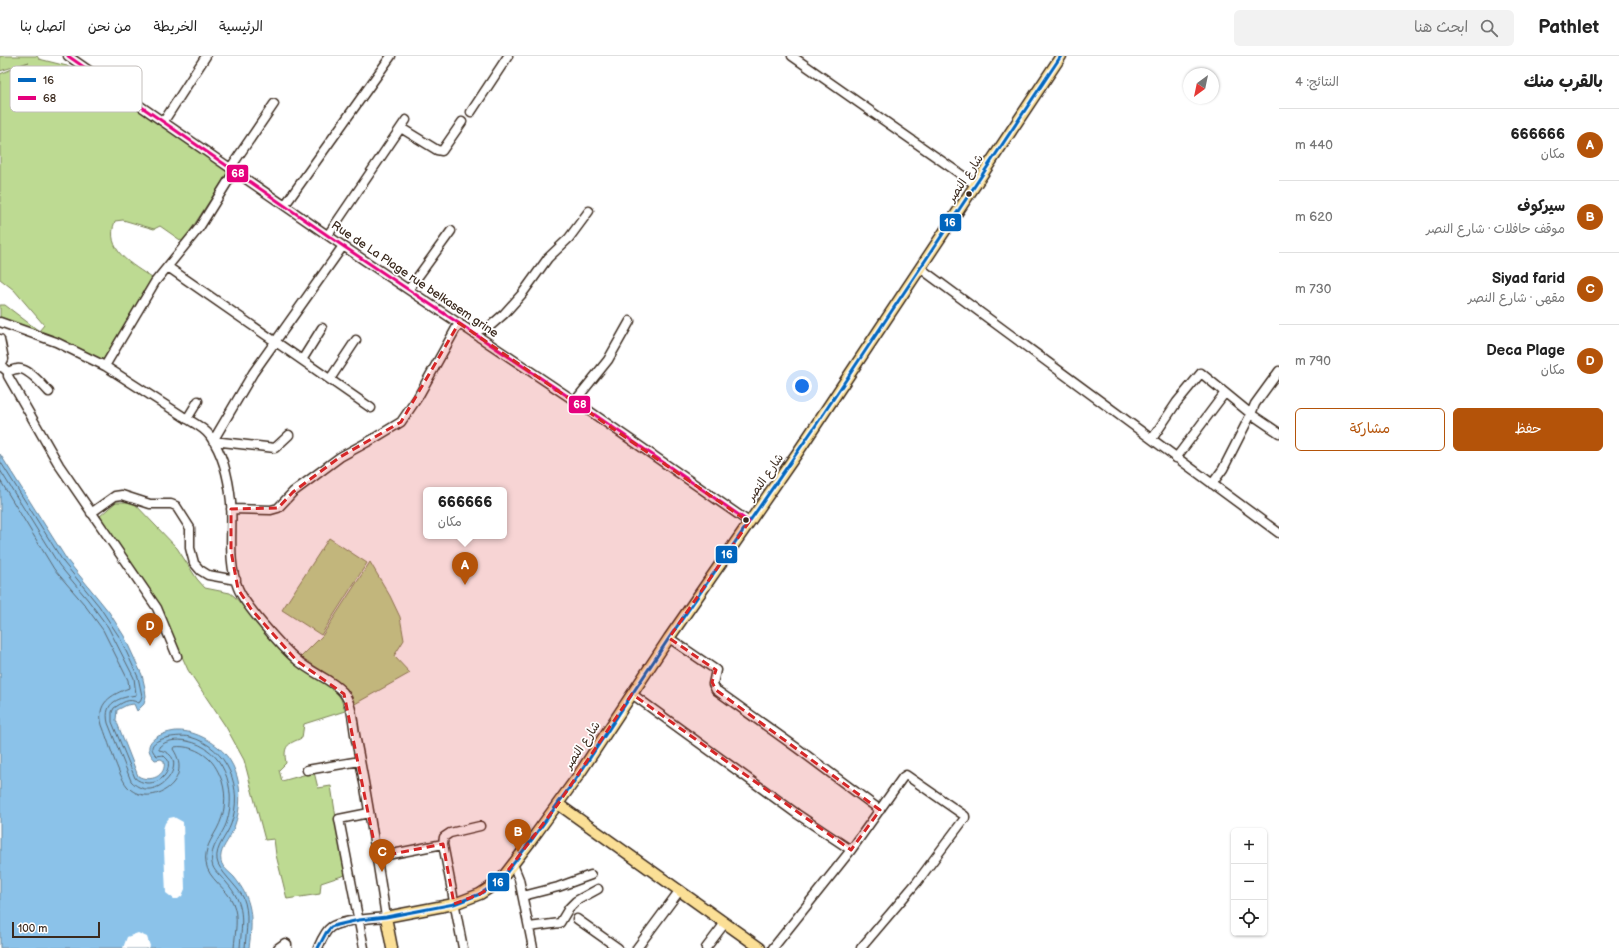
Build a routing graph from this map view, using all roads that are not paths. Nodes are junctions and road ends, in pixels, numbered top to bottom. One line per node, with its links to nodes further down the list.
1 (68, 56): 7 (street, Rue de La Plage rue belkasem grine)
2 (206, 56): 12 (street)
3 (391, 56): 17 (street)
4 (508, 56): 10 (street)
5 (792, 56): 16 (street)
6 (1061, 56): 16 (main road, شارع النصر)
7 (83, 66)
8 (274, 104): 15 (street)
9 (142, 106): 12 (street, Rue de La Plage rue belkasem grine)
10 (470, 112)
11 (406, 120): 14 (street)
12 (164, 121): 15 (street, Rue de La Plage rue belkasem grine)
13 (462, 122): 14 (street)
14 (401, 128): 20 (street)
15 (233, 168): 17 (street, Rue de La Plage rue belkasem grine); 22 (street)
16 (976, 185): 23 (main road, شارع النصر)
17 (285, 205): 20 (street, Rue de La Plage rue belkasem grine)
18 (589, 211): 29 (street)
19 (451, 231): 24 (street)
20 (328, 235): 21 (street, Rue de La Plage rue belkasem grine)
21 (344, 246): 24 (street, Rue de La Plage rue belkasem grine); 32 (street)
22 (168, 267): 32 (street); 35 (street)
23 (920, 268): 48 (street); 54 (main road, شارع النصر)
24 (409, 289): 27 (street, Rue de La Plage rue belkasem grine)
25 (630, 321): 42 (street)
26 (0, 322): 35 (street)
27 (459, 323): 29 (street, Rue de La Plage rue belkasem grine); 52 (street)
28 (322, 328): 33 (street)
29 (472, 332): 42 (street, Rue de La Plage rue belkasem grine)
30 (0, 339): 34 (street)
31 (356, 340): 38 (street)
32 (275, 341): 33 (street); 49 (street)
33 (302, 360): 38 (street)
34 (0, 366): 36 (street)
35 (105, 366): 45 (street)
36 (8, 372): 39 (street); 53 (street)
37 (1279, 372): 44 (street)
38 (330, 379): 43 (street)
39 (49, 392)
40 (1224, 394): 44 (street); 48 (street); 50 (street)
41 (198, 401): 45 (street)
42 (575, 402): 54 (street, Rue de La Plage rue belkasem grine)
43 (371, 408)
44 (1251, 414): 46 (street); 51 (street)
45 (187, 419): 49 (street)
46 (1279, 433)
47 (289, 435): 49 (street)
48 (1152, 440): 50 (street)
49 (212, 441): 52 (street)
50 (1176, 458): 51 (street)
51 (1212, 484): 55 (street)
52 (230, 510): 56 (street)
53 (91, 513): 56 (street); 58 (street)
54 (749, 522): 57 (main road, شارع النصر)
55 (1279, 533)
56 (236, 580): 60 (street)
57 (669, 638): 59 (main road, شارع النصر); 63 (street)
58 (177, 656)
59 (632, 694): 62 (main road, شارع النصر); 67 (street)
60 (360, 761): 61 (street); 64 (street)
61 (307, 770)
62 (558, 804): 69 (main road, شارع النصر); 72 (main road)
63 (880, 810): 67 (street); 92 (street)
64 (369, 813): 68 (street); 77 (street)
65 (480, 826): 66 (street)
66 (443, 844): 68 (street); 74 (street)
67 (851, 850): 91 (street)
68 (377, 857): 75 (street)
69 (513, 864): 73 (street); 74 (main road, شارع النصر)
70 (591, 875): 73 (street)
71 (598, 889): 79 (street)
72 (680, 890): 78 (main road); 88 (street)
73 (523, 896): 79 (street)
74 (454, 904): 75 (main road, شارع النصر); 85 (street)
75 (386, 917): 77 (street); 84 (main road)
76 (578, 919): 87 (street)
77 (359, 920): 82 (street); 83 (street)
78 (725, 922): 89 (street); 90 (main road)
79 (529, 927): 86 (street)
80 (278, 948): 81 (street)
81 (287, 948)
82 (318, 948)
83 (364, 948)
84 (392, 948)
85 (463, 948)
86 (533, 948)
87 (618, 948)
88 (638, 948)
89 (706, 948)
90 (760, 948)
91 (773, 948)
92 (861, 948)

